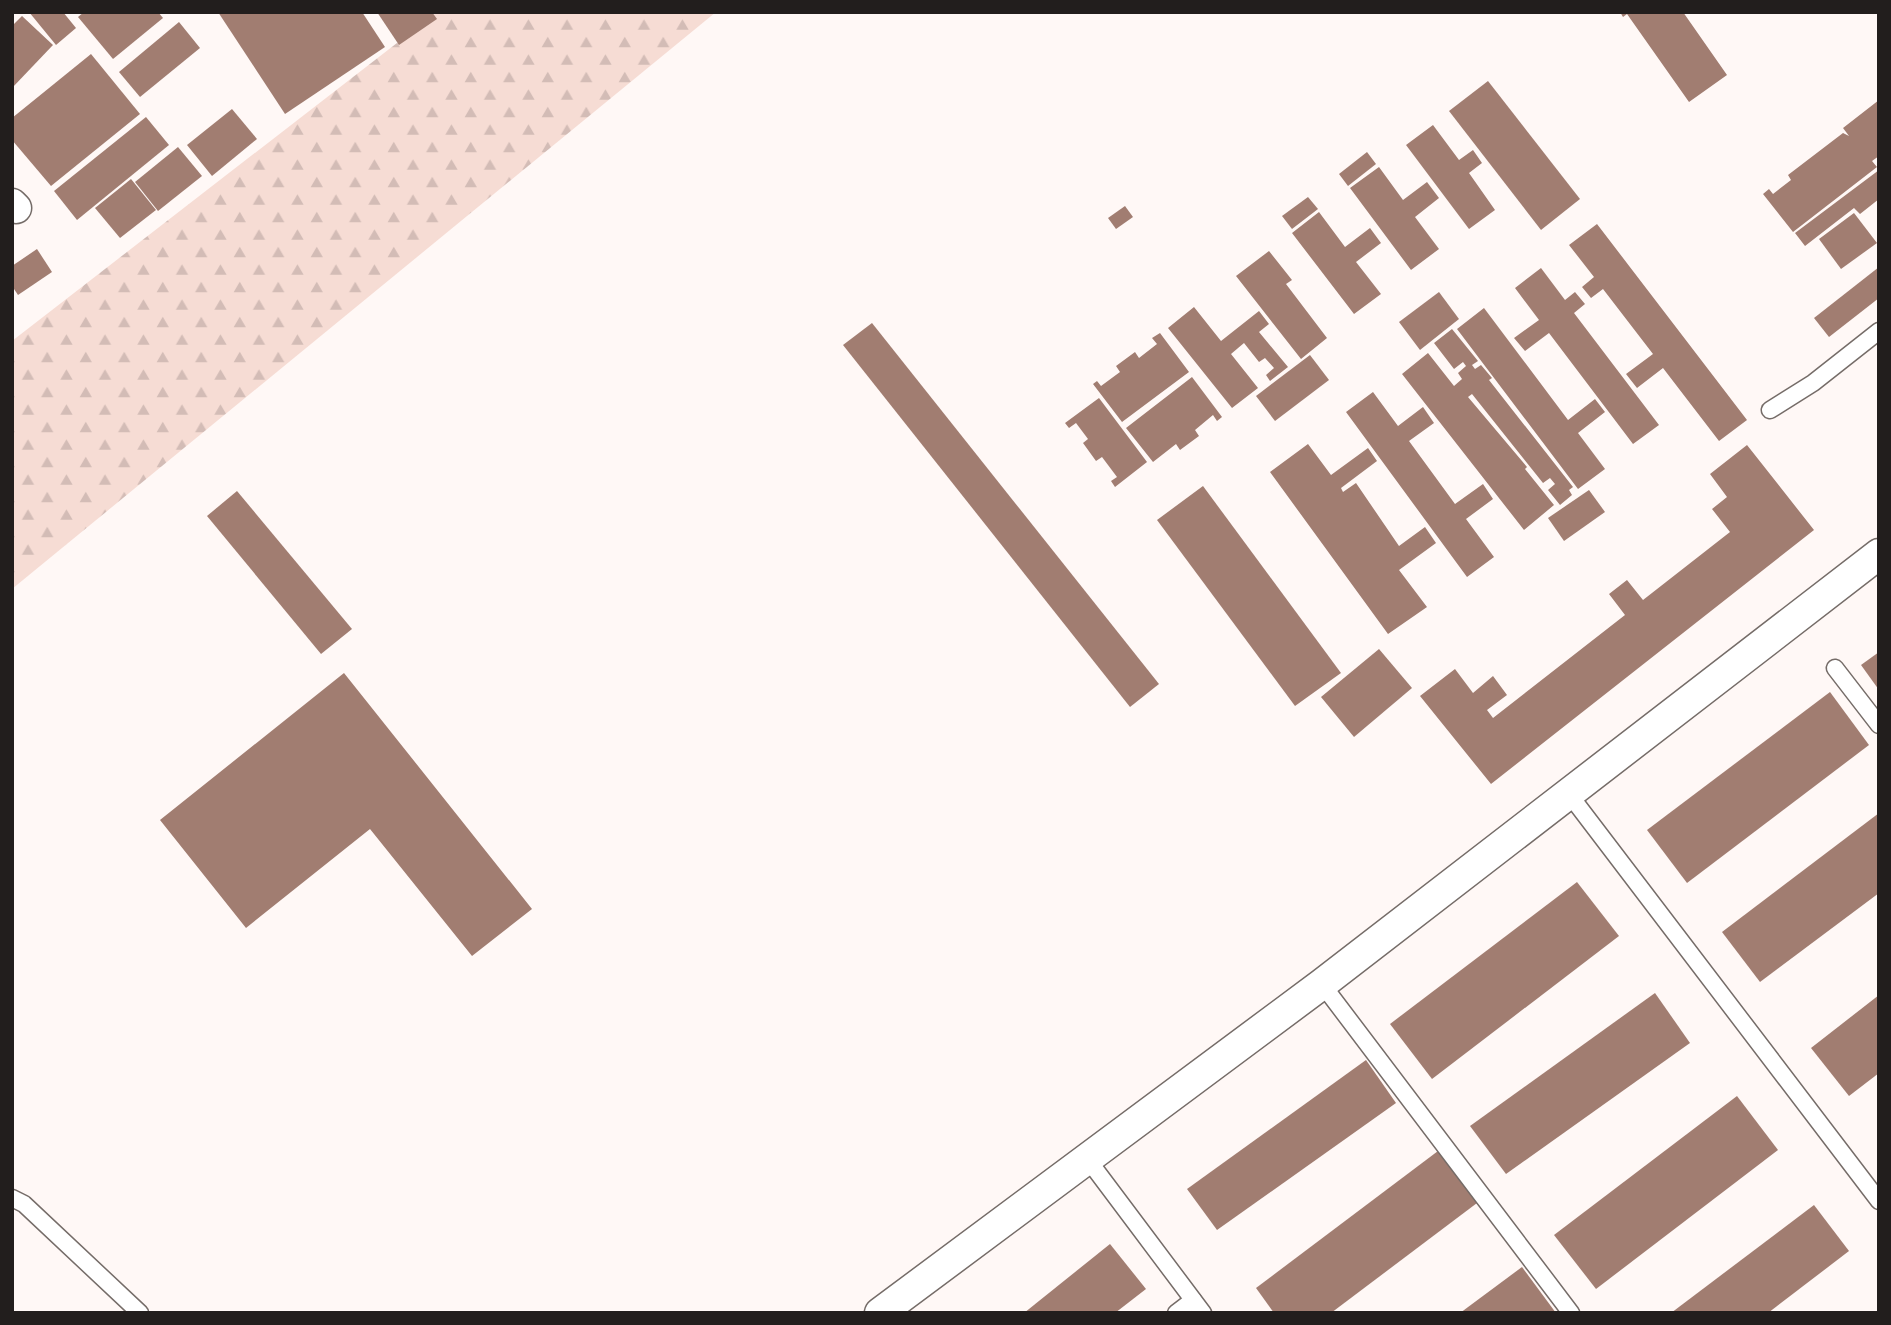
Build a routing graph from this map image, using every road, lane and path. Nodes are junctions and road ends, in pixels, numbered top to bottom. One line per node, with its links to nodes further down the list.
1 (1879, 331): 2 (lane)
2 (1770, 410)
3 (1879, 554): 6 (street)
4 (1835, 668): 5 (lane)
5 (1879, 725)
6 (1569, 794): 7 (street); 10 (lane)
7 (1322, 984): 8 (street); 15 (lane)
8 (1086, 1157): 11 (lane); 13 (street)
9 (12, 1198): 12 (lane)
10 (1879, 1201)
11 (1198, 1306): 14 (lane)
12 (139, 1313)
13 (880, 1313)
14 (1176, 1313)
15 (1570, 1313)

